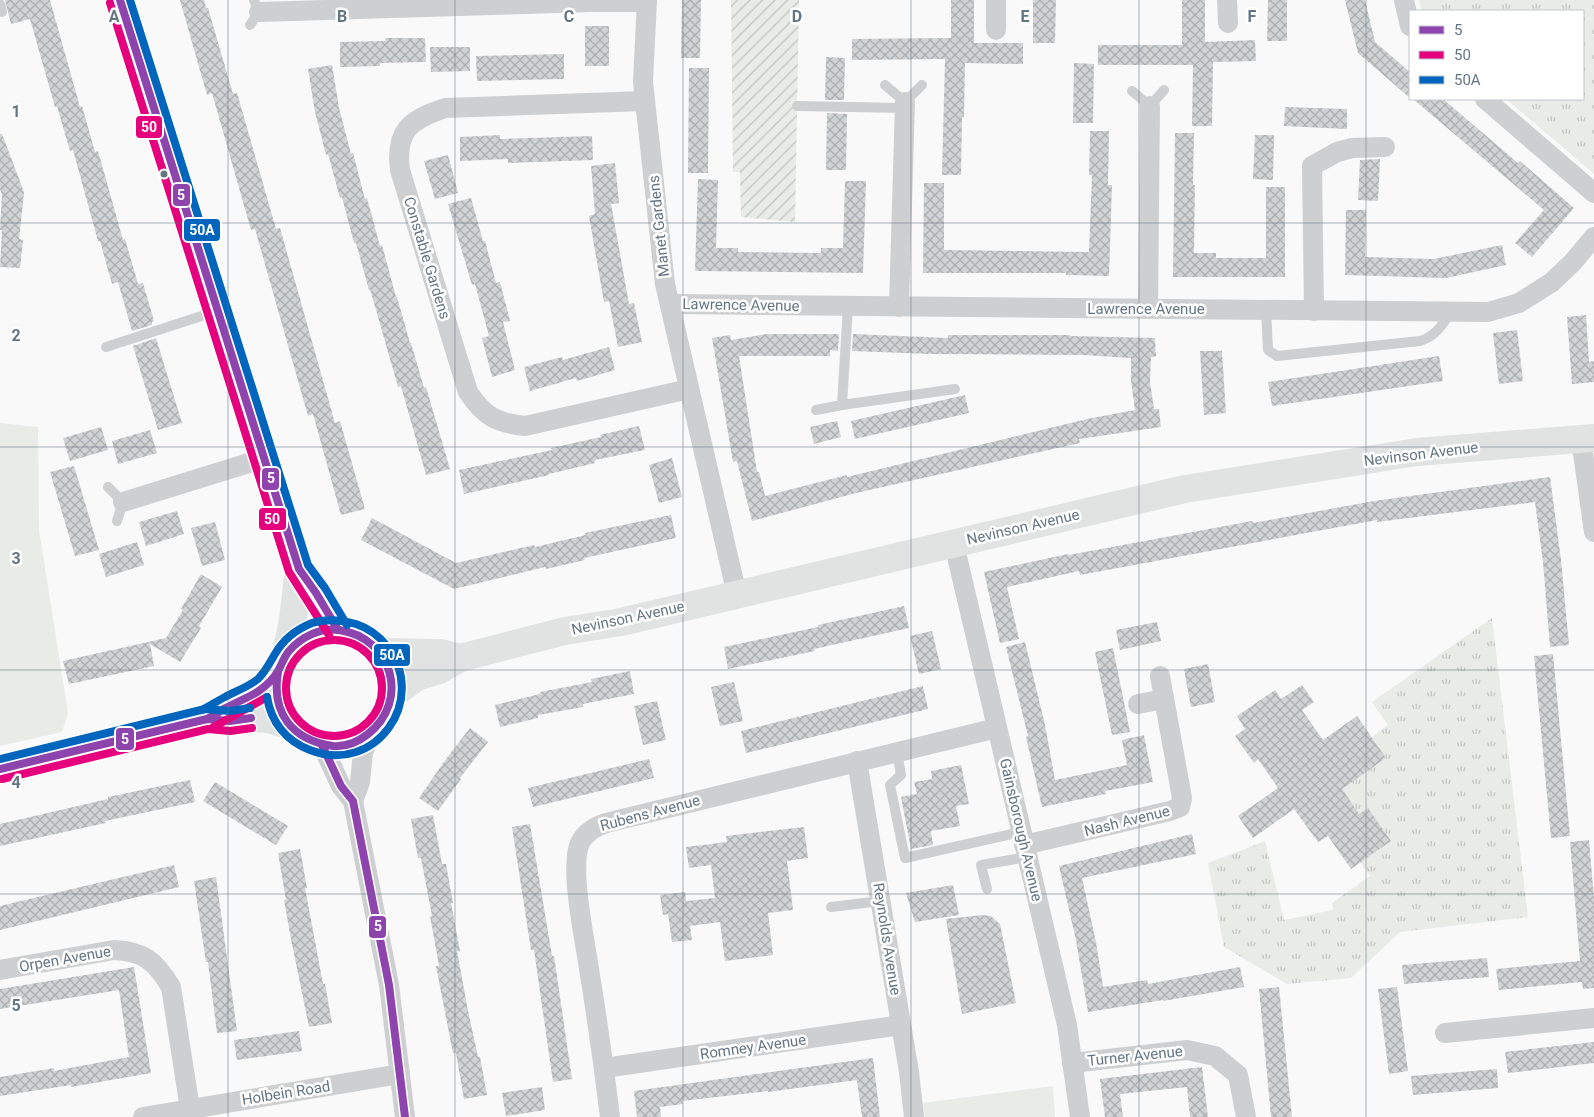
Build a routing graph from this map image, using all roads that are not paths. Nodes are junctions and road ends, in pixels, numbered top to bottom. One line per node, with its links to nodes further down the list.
1 (120, 0): 27 (main road)
2 (996, 0): 9 (street)
3 (1227, 0): 8 (street)
4 (1404, 0): 7 (street)
5 (647, 1): 6 (street); 15 (street, Manet Gardens)
6 (254, 12)
7 (1409, 22)
8 (1228, 23)
9 (996, 30)
10 (885, 85): 16 (lane)
11 (922, 86): 16 (lane)
12 (1132, 90): 18 (lane)
13 (1164, 90): 18 (lane)
14 (1486, 100): 20 (street)
15 (645, 101): 22 (street, Manet Gardens); 31 (street, Constable Gardens)
16 (905, 105): 17 (lane); 24 (street)
17 (797, 106)
18 (1150, 106): 25 (street)
19 (1384, 147): 28 (street)
20 (1594, 193)
21 (1594, 237): 29 (street, Lawrence Avenue)
22 (670, 304): 23 (street, Lawrence Avenue); 31 (street, Manet Gardens)
23 (848, 306): 24 (street, Lawrence Avenue); 33 (lane)
24 (899, 307): 25 (street, Lawrence Avenue)
25 (1148, 309): 26 (street, Lawrence Avenue)
26 (1266, 309): 28 (street, Lawrence Avenue); 29 (lane)
27 (218, 311): 30 (lane); 36 (main road)
28 (1314, 311): 29 (street, Lawrence Avenue)
29 (1451, 312)
30 (106, 347)
31 (689, 389): 42 (street, Manet Gardens)
32 (955, 389): 33 (lane)
33 (842, 405): 34 (lane)
34 (816, 410)
35 (1587, 439): 39 (street); 40 (main road, Nevinson Avenue)
36 (264, 458): 38 (street); 41 (main road)
37 (108, 487): 38 (lane)
38 (120, 511)
39 (1594, 532)
40 (954, 544): 42 (main road, Nevinson Avenue); 53 (street, Gainsborough Avenue)
41 (299, 569): 43 (main road); 46 (main road)
42 (737, 595): 45 (main road, Nevinson Avenue)
43 (338, 630): 44 (main road); 46 (main road)
44 (380, 652): 45 (main road, Nevinson Avenue); 48 (main road)
45 (460, 658): 48 (main road, Nevinson Avenue)
46 (281, 665): 51 (main road); 52 (main road)
47 (1160, 676): 49 (street, Nash Avenue)
48 (392, 695): 54 (main road)
49 (1164, 699): 50 (street); 60 (street, Nash Avenue)
50 (1138, 704)
51 (207, 719): 52 (main road); 58 (main road)
52 (290, 726): 55 (main road)
53 (997, 728): 56 (street, Rubens Avenue); 60 (street, Gainsborough Avenue)
54 (370, 734): 55 (main road); 59 (street)
55 (322, 745): 59 (street)
56 (897, 752): 57 (street, Rubens Avenue); 60 (lane)
57 (858, 761): 62 (street, Reynolds Avenue); 69 (street, Rubens Avenue)
58 (0, 769)
59 (353, 801): 70 (street)
60 (1024, 845): 61 (lane); 68 (street, Gainsborough Avenue)
61 (987, 890)
62 (881, 902): 63 (lane); 66 (street, Reynolds Avenue)
63 (831, 907)
64 (0, 970): 71 (street, Orpen Avenue)
65 (1594, 1018): 67 (street)
66 (901, 1025): 69 (street, Romney Avenue); 75 (street, Reynolds Avenue)
67 (1444, 1033)
68 (1072, 1063): 76 (street, Gainsborough Avenue); 77 (street, Turner Avenue)
69 (604, 1068): 74 (street, Rubens Avenue)
70 (400, 1074): 71 (street, Holbein Road); 73 (street)
71 (190, 1109): 72 (street, Holbein Road)
72 (152, 1116)
73 (405, 1117)
74 (610, 1117)
75 (914, 1117)
76 (1080, 1117)
77 (1246, 1117)

